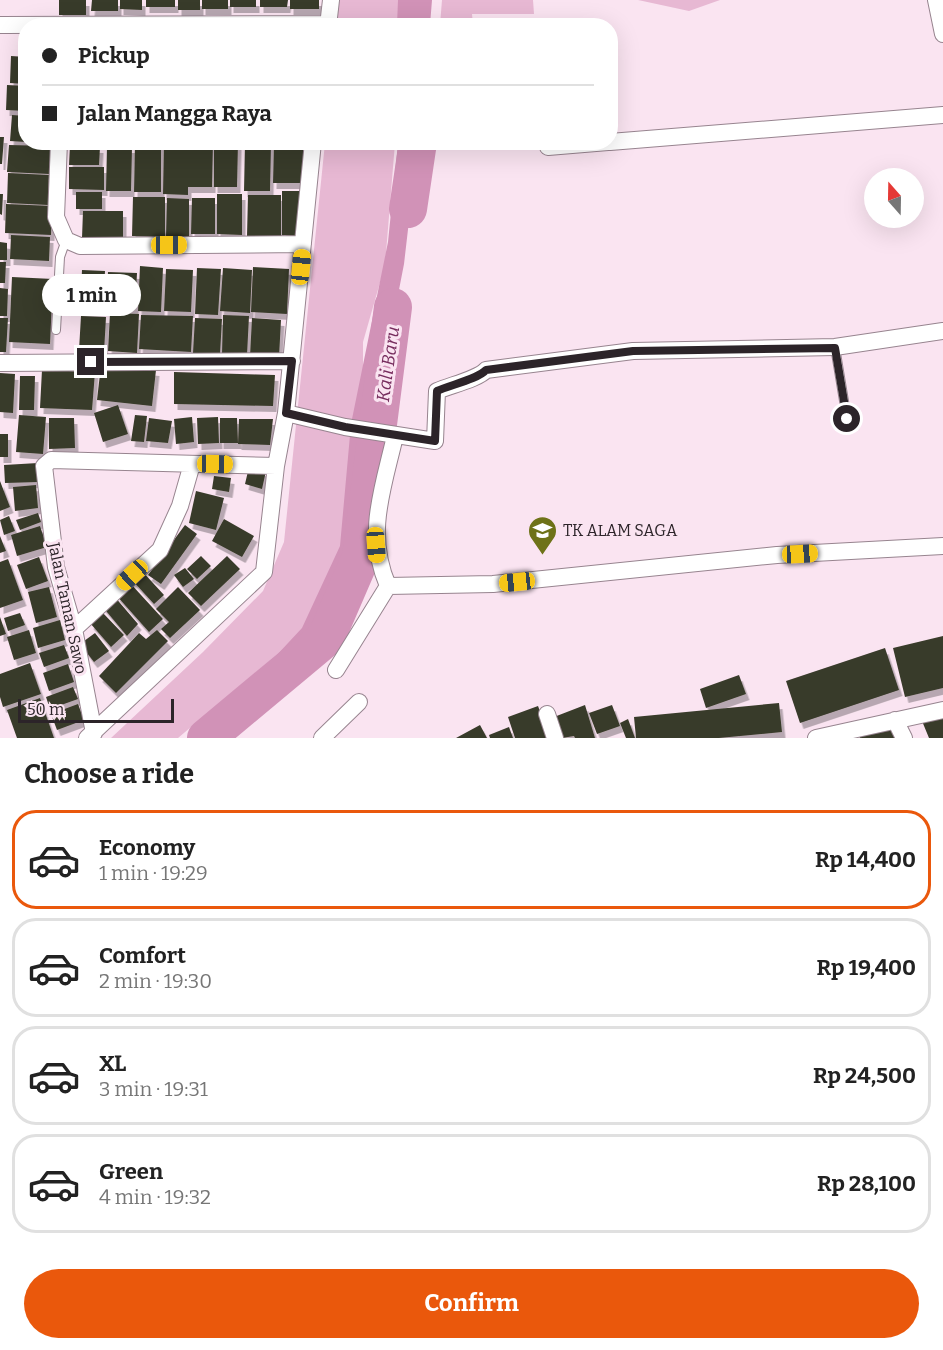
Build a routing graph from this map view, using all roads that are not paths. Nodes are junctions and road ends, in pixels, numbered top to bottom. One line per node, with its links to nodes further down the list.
1 (331, 0): 3 (street)
2 (936, 0): 6 (street)
3 (330, 18)
4 (0, 25): 5 (street)
5 (18, 25)
6 (943, 34)
7 (943, 116): 8 (street)
8 (618, 141)
9 (58, 150): 11 (street)
10 (312, 150): 12 (street)
11 (66, 240): 12 (street); 13 (lane)
12 (303, 244): 16 (street)
13 (56, 330)
14 (943, 332): 15 (street)
15 (835, 348): 19 (lane); 20 (street)
16 (292, 361): 17 (street); 18 (street)
17 (0, 363)
18 (286, 413): 20 (street); 22 (street)
19 (847, 419)
20 (395, 436): 24 (street)
21 (192, 464): 22 (street, Jalan Taman Sawo); 25 (street); 25 (street, Jalan Taman Sawo)
22 (276, 465): 31 (street)
23 (943, 546): 24 (street)
24 (388, 585): 26 (street)
25 (74, 629): 31 (street, Jalan Taman Sawo)
26 (336, 670)
27 (359, 702): 32 (street)
28 (943, 710): 30 (street)
29 (547, 714): 33 (street)
30 (895, 720): 34 (street); 35 (street)
31 (90, 735)
32 (322, 738)
33 (555, 738)
34 (816, 738)
35 (904, 738)

